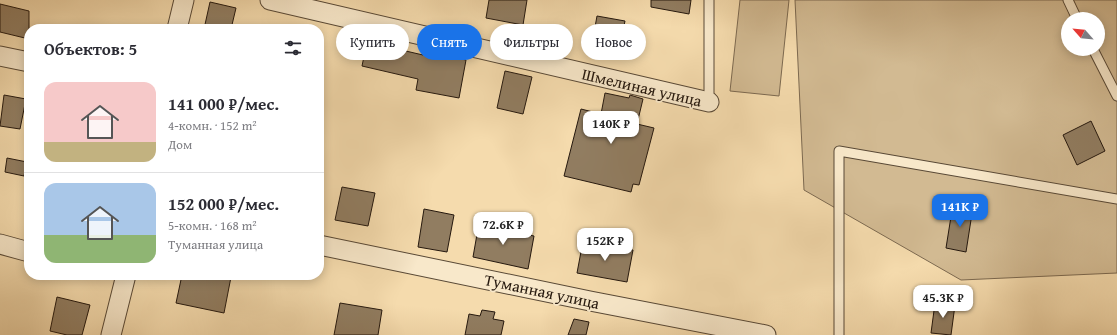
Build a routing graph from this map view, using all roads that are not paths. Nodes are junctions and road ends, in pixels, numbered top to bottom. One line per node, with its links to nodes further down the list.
1 (184, 0): 6 (street)
2 (270, 0): 11 (street, Шмелиная улица)
3 (709, 0): 11 (lane)
4 (1068, 0): 5 (lane)
5 (1074, 12)
6 (178, 24)
7 (0, 56): 9 (street)
8 (1097, 56): 10 (lane)
9 (24, 61)
10 (1117, 96)
11 (709, 102)
12 (1117, 199): 19 (lane)
13 (0, 244): 15 (street)
14 (324, 246): 18 (street, Туманная улица)
15 (24, 251)
16 (121, 280): 17 (street)
17 (111, 335)
18 (766, 335)
19 (839, 335)

